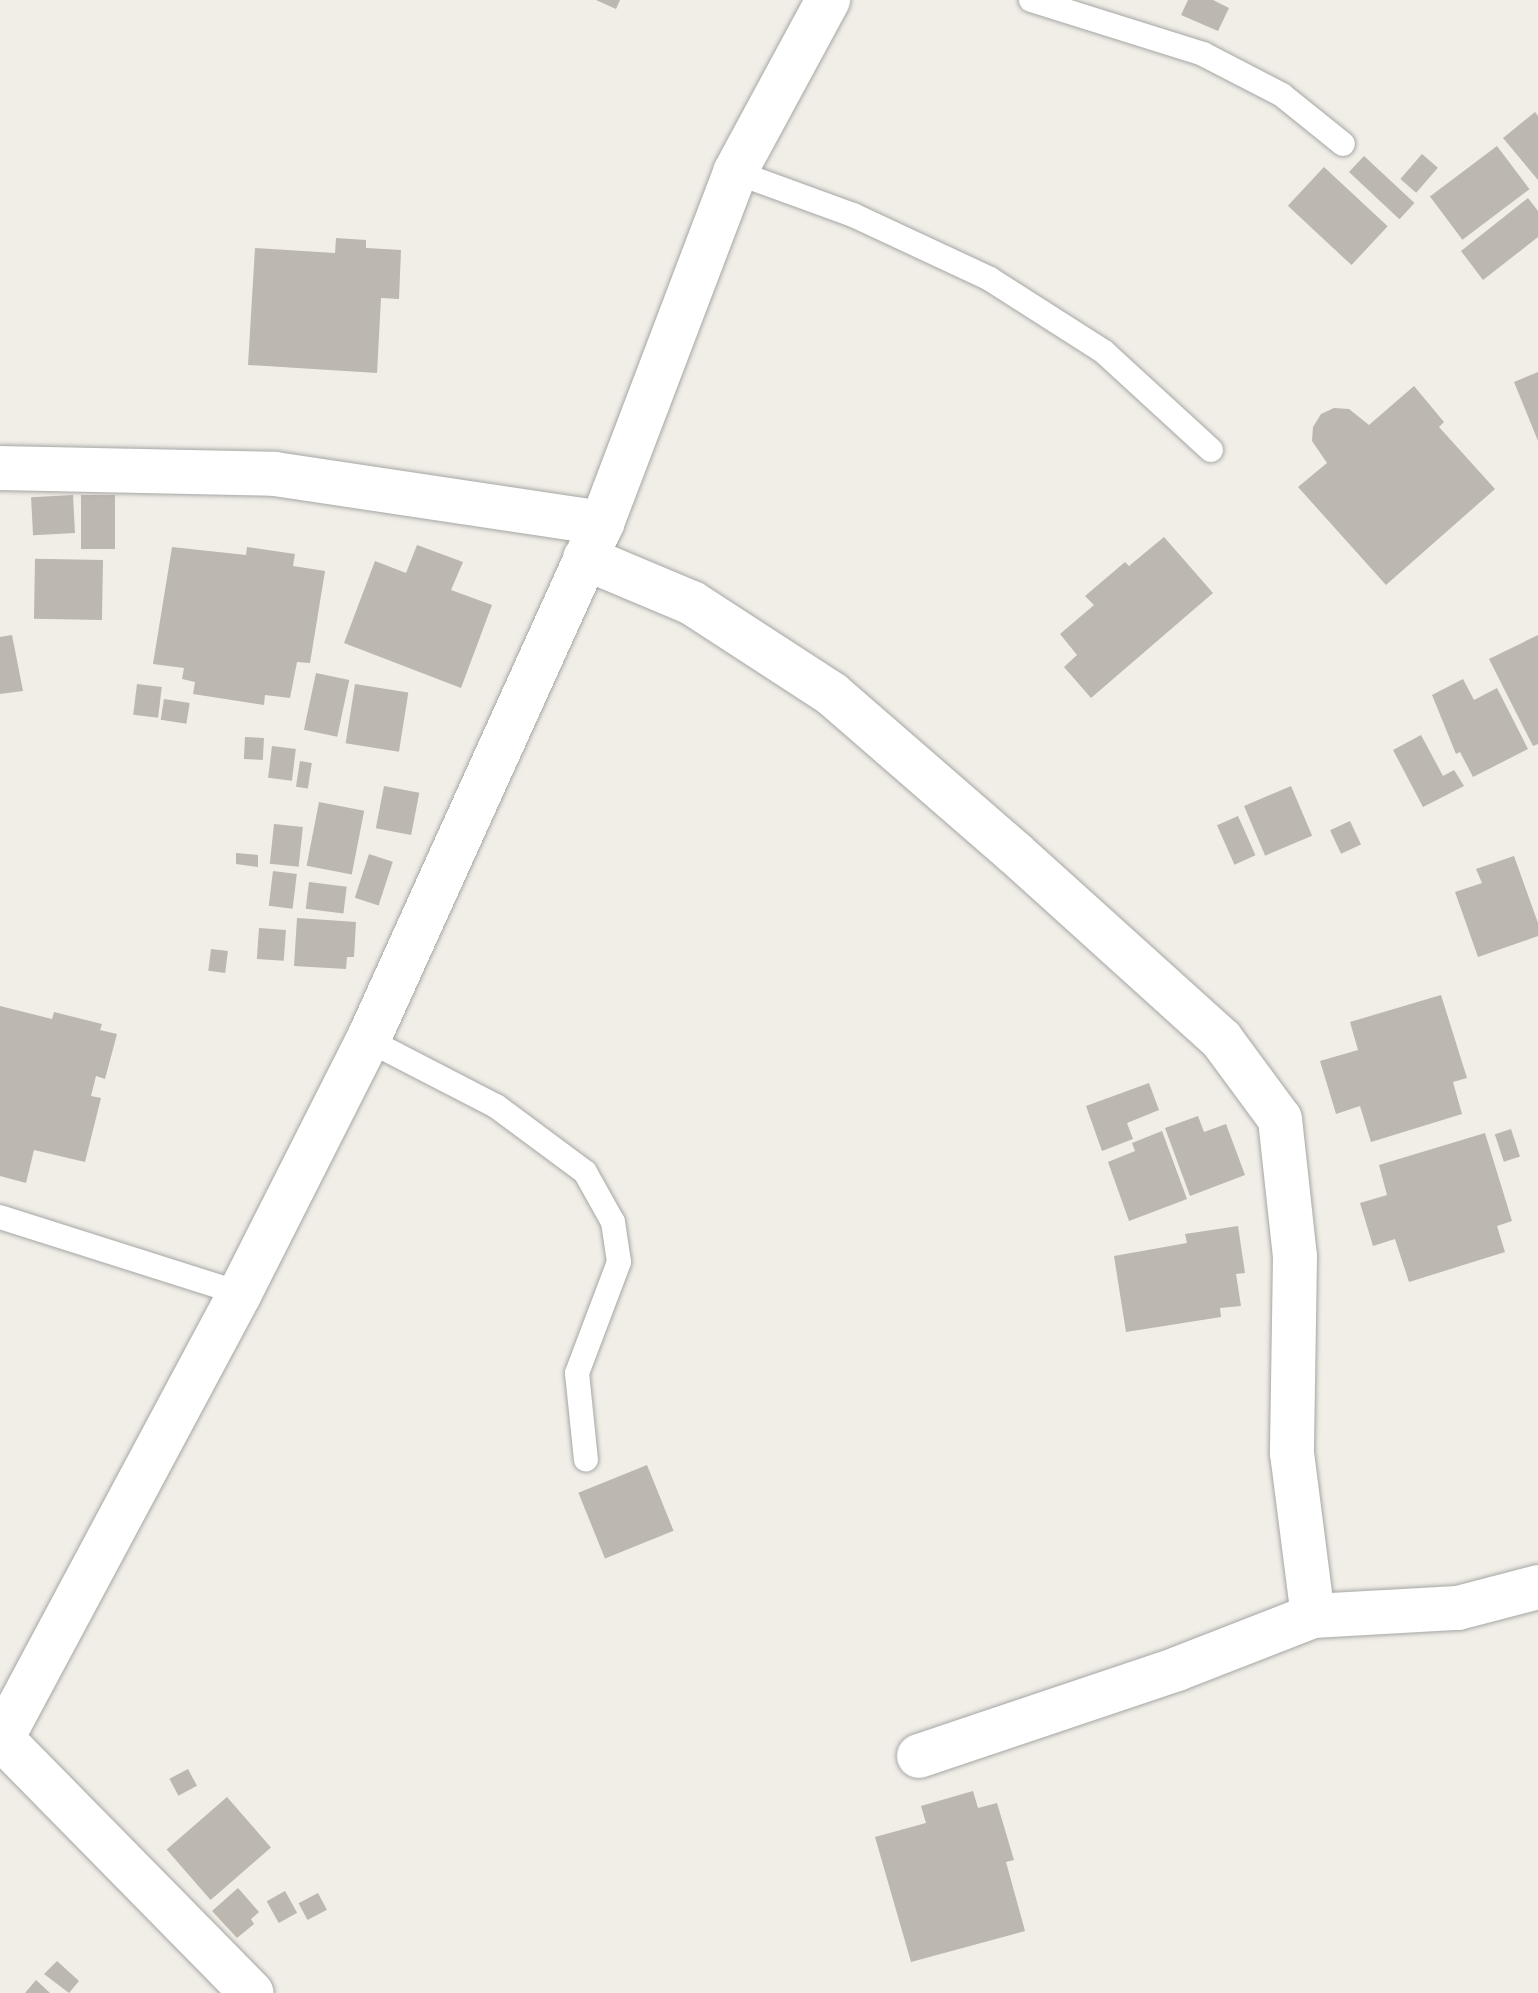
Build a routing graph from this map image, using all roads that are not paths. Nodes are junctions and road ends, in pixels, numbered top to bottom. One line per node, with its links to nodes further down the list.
1 (828, 0): 4 (street)
2 (1031, 0): 3 (lane)
3 (1343, 144)
4 (735, 172): 5 (lane); 7 (street)
5 (1211, 450)
6 (0, 468): 7 (street)
7 (594, 541): 8 (street); 13 (street)
8 (368, 1040): 10 (street); 11 (lane)
9 (0, 1217): 10 (lane)
10 (240, 1293): 14 (street)
11 (586, 1460)
12 (1538, 1587): 13 (street)
13 (1313, 1616): 15 (street)
14 (1, 1740): 16 (street)
15 (919, 1756)
16 (252, 1993)

